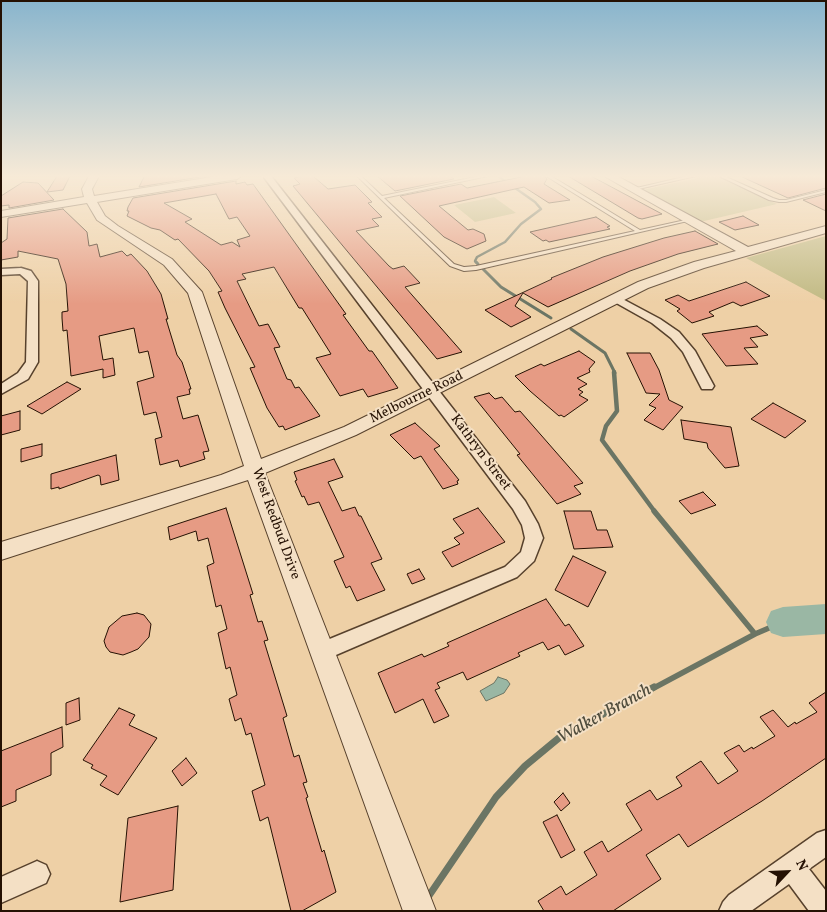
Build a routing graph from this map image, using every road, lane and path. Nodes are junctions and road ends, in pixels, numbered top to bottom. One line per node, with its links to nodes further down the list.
1 (102, 219): 14 (street, West Redbud Drive)
2 (300, 219): 13 (street, Kathryn Street)
3 (404, 219): 7 (lane)
4 (618, 219): 7 (lane)
5 (690, 220): 7 (lane); 8 (street)
6 (826, 229): 8 (street, Melbourne Road)
7 (638, 231)
8 (746, 251): 10 (street, Melbourne Road)
9 (1, 272): 12 (street)
10 (615, 298): 11 (street); 13 (street, Melbourne Road)
11 (707, 386)
12 (1, 390)
13 (433, 391): 14 (street, Melbourne Road); 16 (street, Kathryn Street)
14 (255, 469): 15 (street, Melbourne Road); 16 (street, West Redbud Drive)
15 (1, 551)
16 (322, 652): 21 (street, West Redbud Drive)
17 (826, 842): 18 (street)
18 (792, 868): 22 (street); 23 (street)
19 (37, 874): 20 (street)
20 (1, 890)
21 (420, 911)
22 (732, 911)
23 (825, 911)

